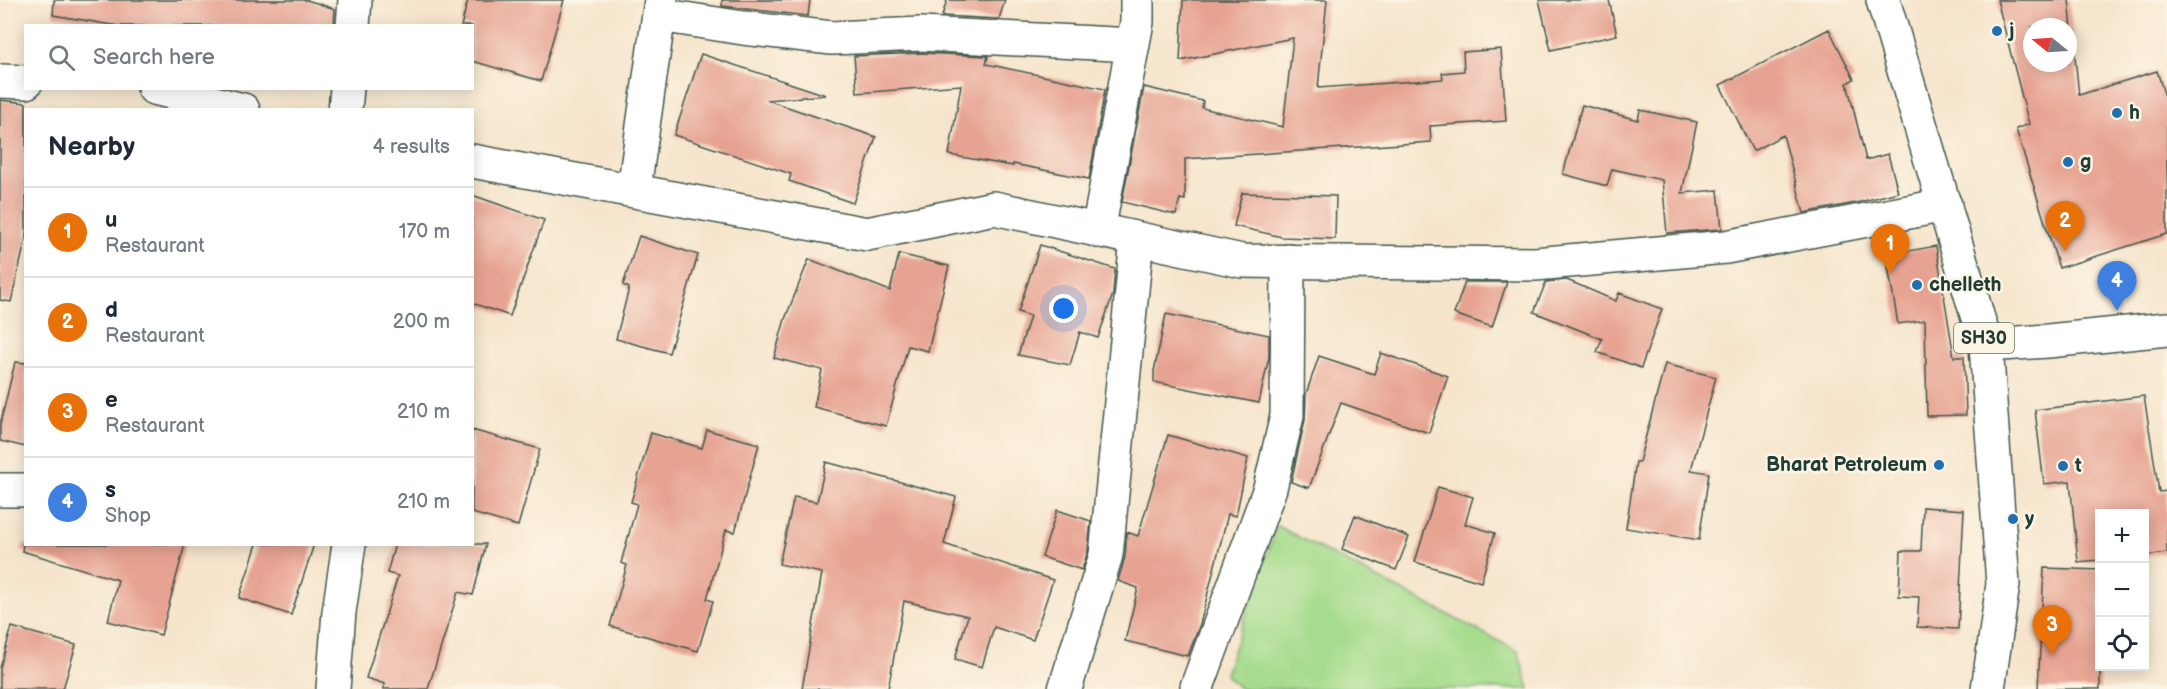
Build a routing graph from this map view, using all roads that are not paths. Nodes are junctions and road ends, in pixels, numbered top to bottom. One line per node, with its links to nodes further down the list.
1 (355, 0): 5 (street)
2 (1137, 0): 6 (street)
3 (1883, 0): 15 (street, SH30)
4 (661, 7): 6 (street); 14 (street)
5 (353, 24)
6 (1133, 45): 16 (street)
7 (0, 81): 8 (street)
8 (24, 82)
9 (162, 90): 11 (street)
10 (347, 90): 12 (street)
11 (235, 108)
12 (345, 108)
13 (474, 161): 14 (street)
14 (634, 189): 16 (street)
15 (1945, 205): 18 (street); 20 (street, SH30)
16 (1098, 231): 17 (street)
17 (1137, 239): 18 (street); 26 (street)
18 (1288, 261): 24 (street)
19 (2167, 329): 20 (street)
20 (1986, 345): 27 (street, SH30)
21 (0, 490): 22 (street)
22 (24, 490)
23 (349, 546): 25 (street)
24 (1197, 687)
25 (333, 689)
26 (1065, 689)
27 (1988, 689)

